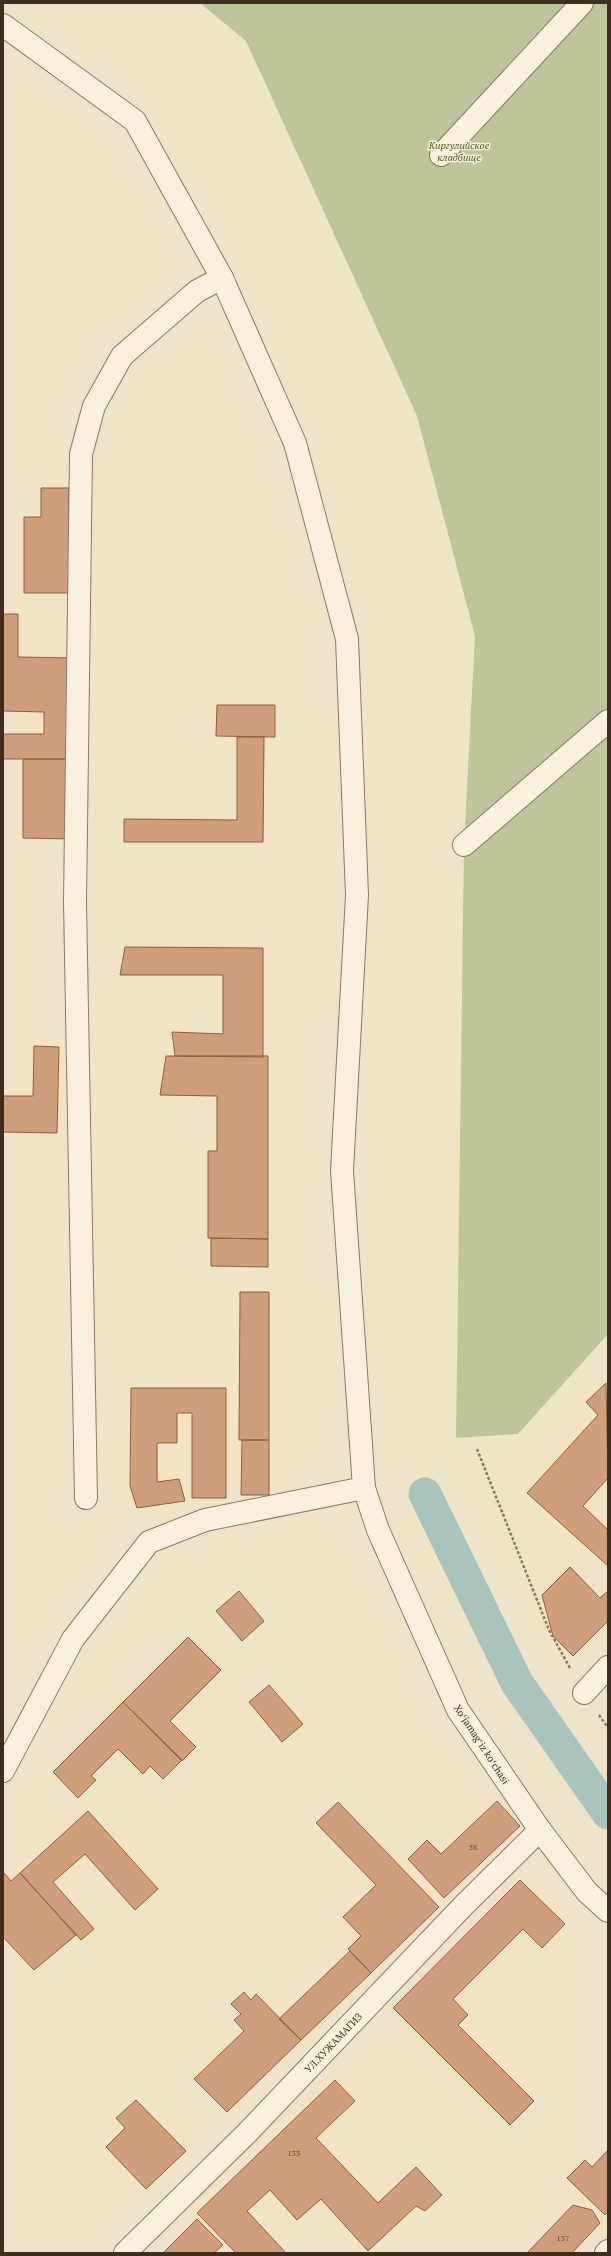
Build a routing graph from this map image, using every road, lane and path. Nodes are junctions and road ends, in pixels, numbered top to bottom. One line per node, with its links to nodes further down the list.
1 (582, 3): 3 (street)
2 (3, 25): 4 (street, Xoʻjamagʻiz koʻchasi)
3 (441, 155)
4 (222, 278): 8 (street, Xoʻjamagʻiz koʻchasi); 9 (street)
5 (608, 721): 6 (street)
6 (464, 845)
7 (477, 1449): 11 (path)
8 (364, 1488): 13 (street); 14 (street, Xoʻjamagʻiz koʻchasi)
9 (86, 1498)
10 (608, 1666): 11 (street)
11 (584, 1693): 12 (path)
12 (608, 1728)
13 (3, 1771)
14 (540, 1830): 15 (street, Xoʻjamagʻiz koʻchasi); 16 (street, УЛ.ХУЖАМАГИЗ)
15 (608, 1911)
16 (125, 2253)

